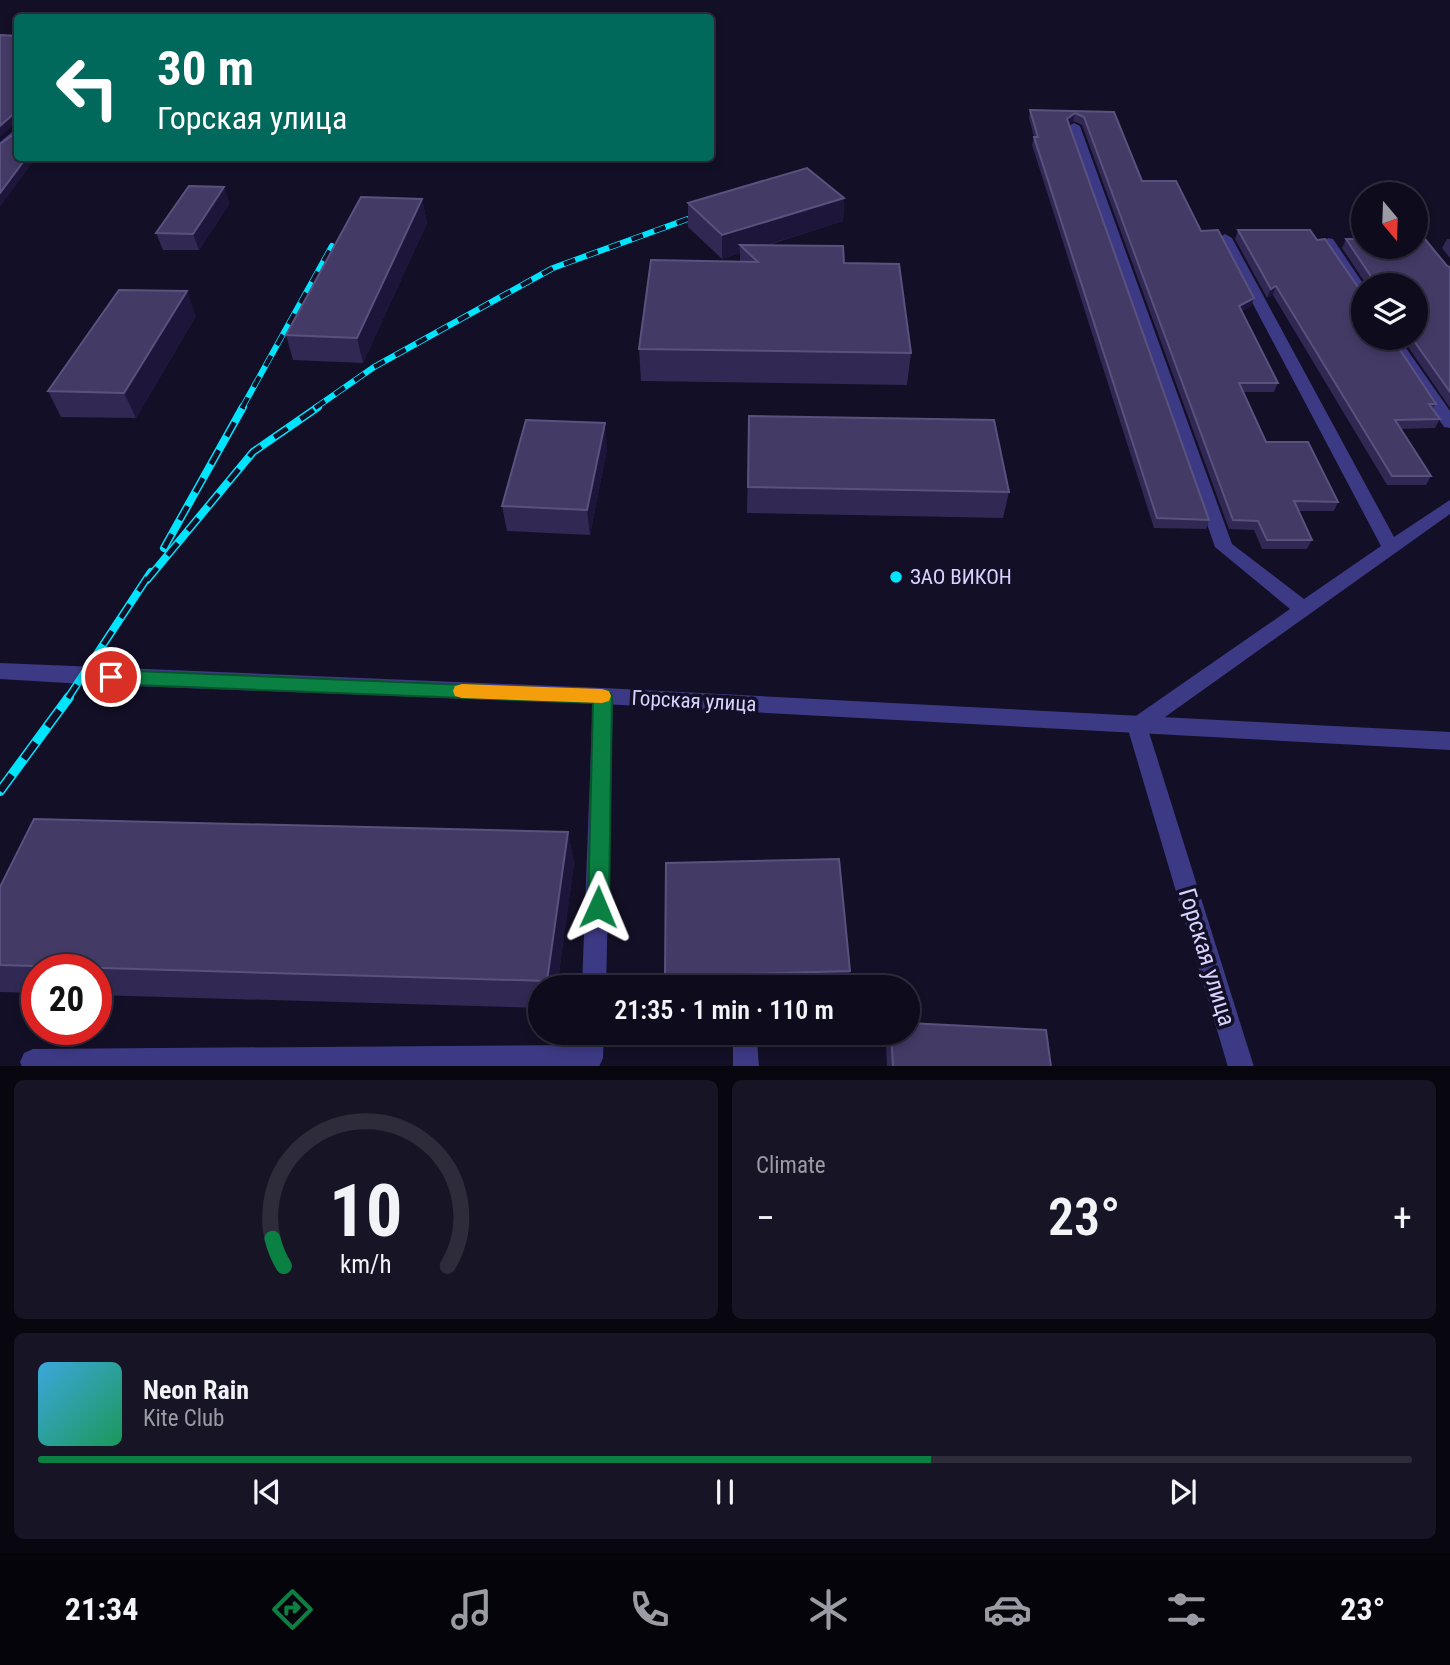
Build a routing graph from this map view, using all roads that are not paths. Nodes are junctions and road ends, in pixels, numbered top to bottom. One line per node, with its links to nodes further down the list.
1 (1074, 126): 11 (street)
2 (14, 134): 3 (street)
3 (0, 149)
4 (1225, 239): 10 (street)
5 (1328, 242): 6 (street)
6 (1351, 277)
7 (1400, 350): 8 (street)
8 (1450, 423)
9 (1450, 506): 10 (street)
10 (1391, 548): 11 (street)
11 (1303, 609): 14 (street)
12 (0, 671): 13 (street, Горская улица)
13 (603, 696): 14 (street, Горская улица); 16 (street)
14 (1137, 726): 15 (street, Горская улица); 19 (street, Горская улица)
15 (1450, 741)
16 (594, 975)
17 (591, 1045): 18 (street)
18 (33, 1062)
19 (1241, 1066)

